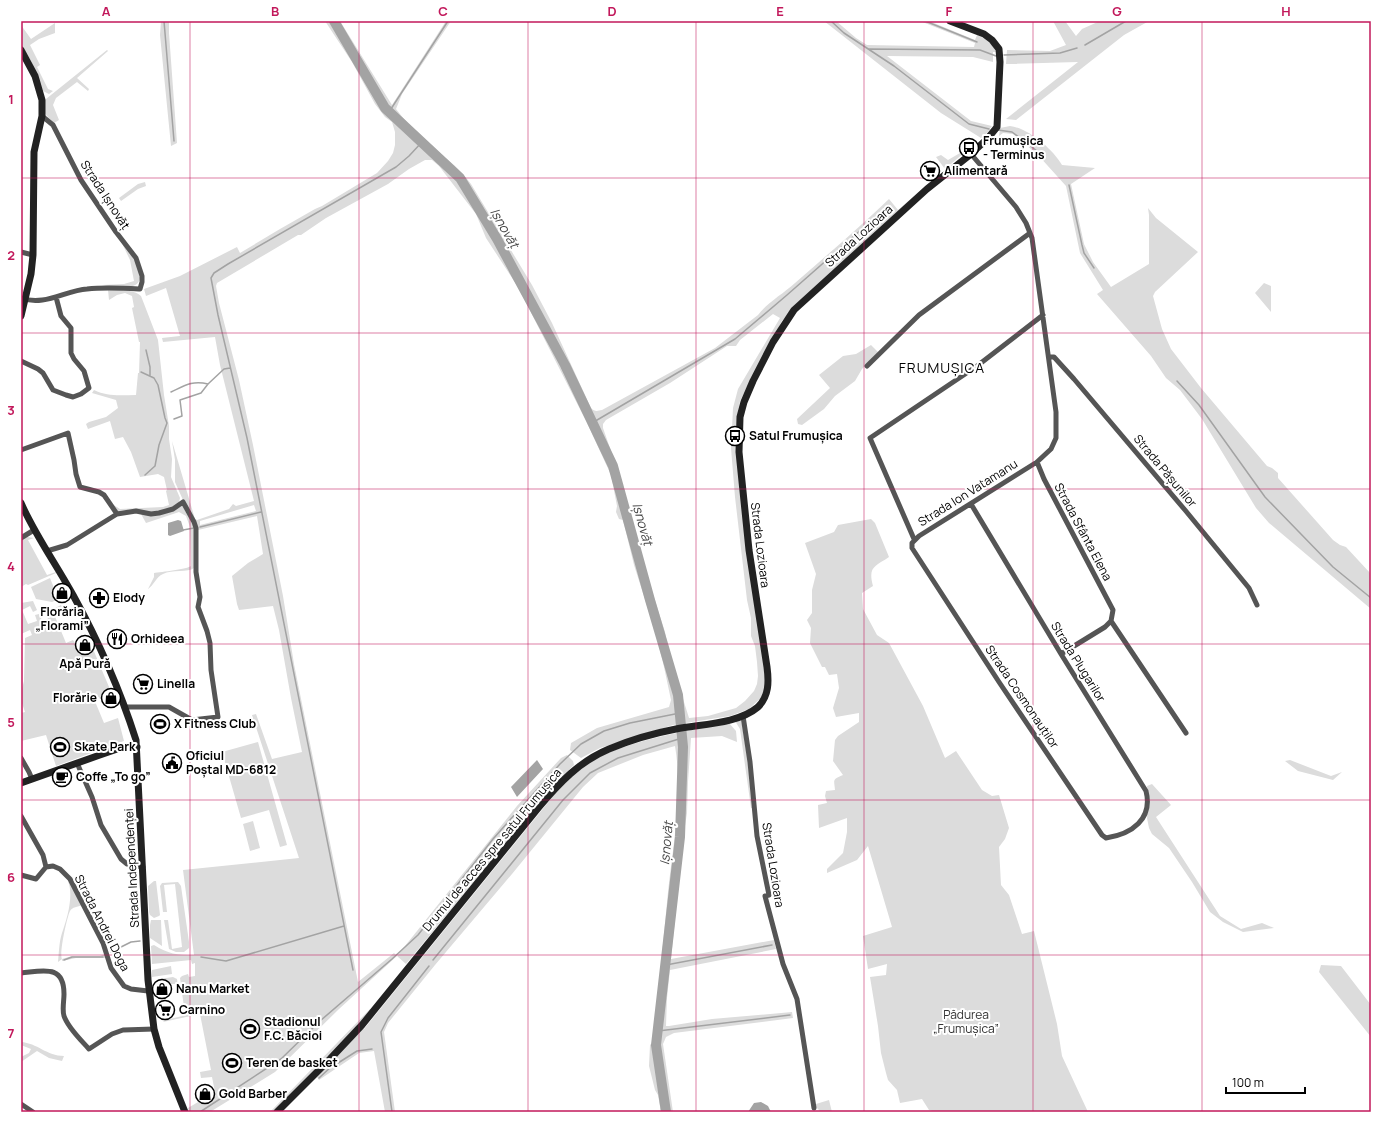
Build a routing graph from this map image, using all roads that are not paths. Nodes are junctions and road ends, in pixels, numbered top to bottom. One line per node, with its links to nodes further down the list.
1 (950, 21): 4 (street, Strada Lozioara)
2 (21, 50): 3 (street)
3 (42, 116): 7 (street); 8 (street, Strada Ișnovăț)
4 (971, 154): 5 (street); 28 (street, Strada Lozioara)
5 (1030, 233): 10 (street); 14 (street)
6 (21, 252): 7 (street)
7 (33, 255): 9 (street)
8 (56, 298): 9 (street); 13 (street)
9 (23, 299): 11 (street)
10 (1043, 315): 12 (street); 22 (street)
11 (21, 316)
12 (1049, 357): 16 (street); 24 (street, Strada Pășunilor)
13 (21, 362)
14 (867, 366)
15 (21, 450): 19 (street)
16 (1038, 462): 18 (street, Strada Ion Vatamanu); 25 (street, Strada Sfânta Elena)
17 (21, 503): 20 (street, Strada Independenței)
18 (971, 504): 22 (street, Strada Ion Vatamanu); 26 (street, Strada Plugarilor)
19 (117, 514): 23 (street); 27 (street)
20 (34, 530): 21 (street); 23 (street, Strada Independenței)
21 (21, 538)
22 (913, 541): 36 (street, Strada Cosmonauților)
23 (47, 551): 27 (street, Strada Independenței)
24 (1257, 605)
25 (1111, 621): 26 (street); 29 (street)
26 (1061, 654): 36 (street, Strada Plugarilor)
27 (124, 707): 30 (street, Strada Independenței)
28 (743, 716): 44 (street, Strada Lozioara); 47 (street, Drumul de acces spre satul Frumușica)
29 (1186, 733)
30 (137, 747): 32 (street); 38 (street, Strada Independenței)
31 (21, 758): 33 (street)
32 (76, 763): 33 (street); 38 (street)
33 (32, 779): 34 (street)
34 (21, 783)
35 (21, 816): 37 (street)
36 (1131, 830)
37 (46, 867): 39 (street); 41 (street, Strada Andrei Doga)
38 (143, 867): 41 (street, Strada Independenței)
39 (21, 875)
40 (21, 973): 42 (street)
41 (148, 991): 42 (street, Strada Independenței)
42 (154, 1029): 46 (street, Strada Independenței)
43 (21, 1104): 45 (street)
44 (814, 1108)
45 (33, 1112)
46 (185, 1112)
47 (277, 1112)

